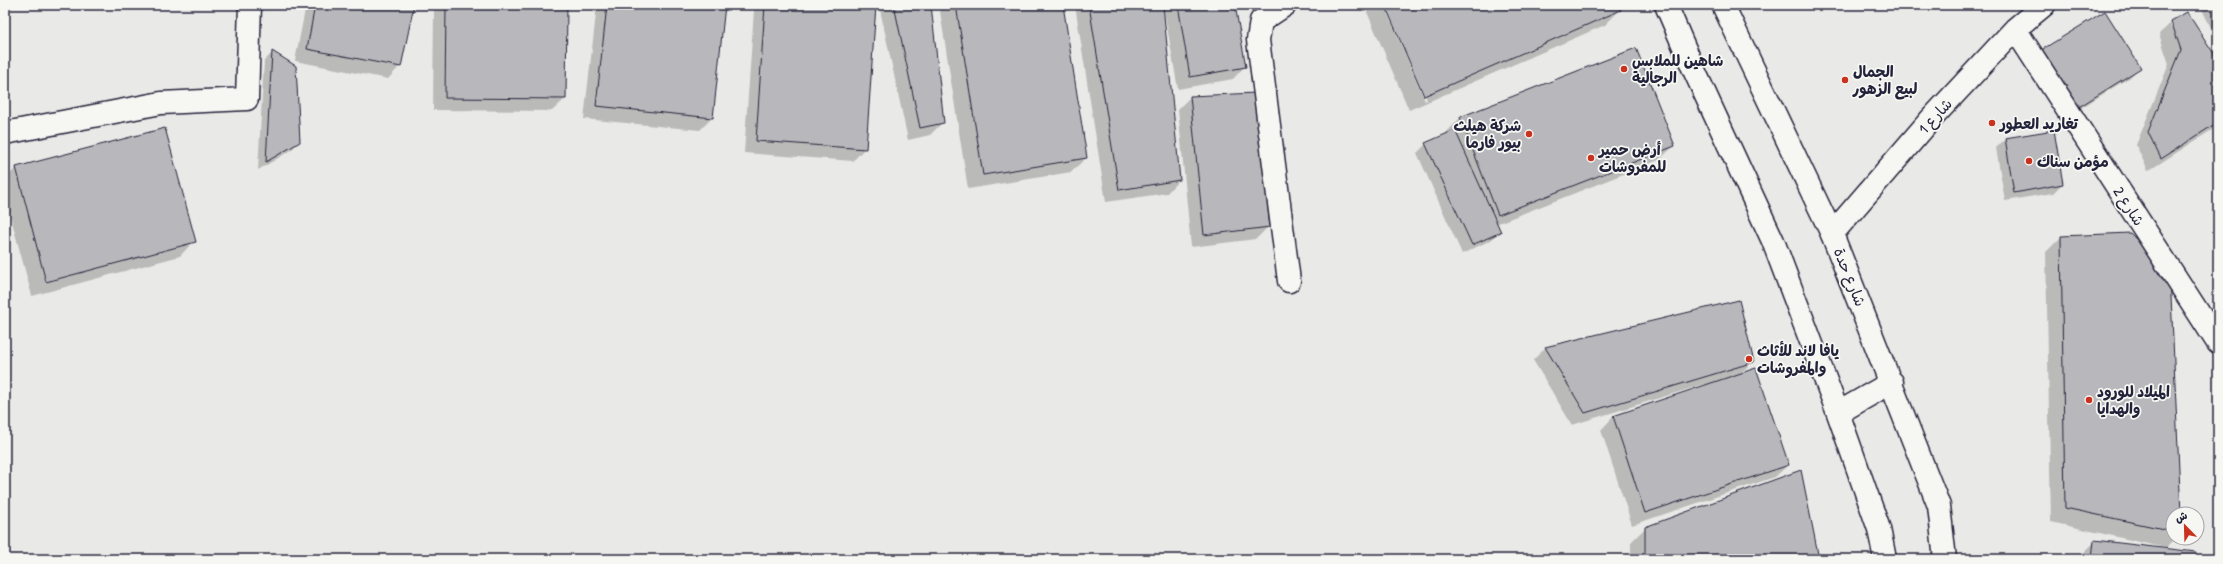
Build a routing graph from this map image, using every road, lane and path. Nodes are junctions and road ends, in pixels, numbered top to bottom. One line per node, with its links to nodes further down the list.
1 (250, 5): 7 (street)
2 (1285, 5): 9 (street)
3 (1666, 5): 12 (street)
4 (1723, 5): 8 (street, شارع حدة)
5 (2044, 5): 6 (street, شارع 1)
6 (2015, 29): 8 (street, شارع 1); 10 (street, شارع 2)
7 (5, 133)
8 (1832, 234): 11 (street, شارع حدة)
9 (1289, 281)
10 (2218, 343)
11 (1892, 382): 12 (street); 14 (street, شارع حدة)
12 (1838, 412): 13 (street)
13 (1885, 559)
14 (1945, 559)

